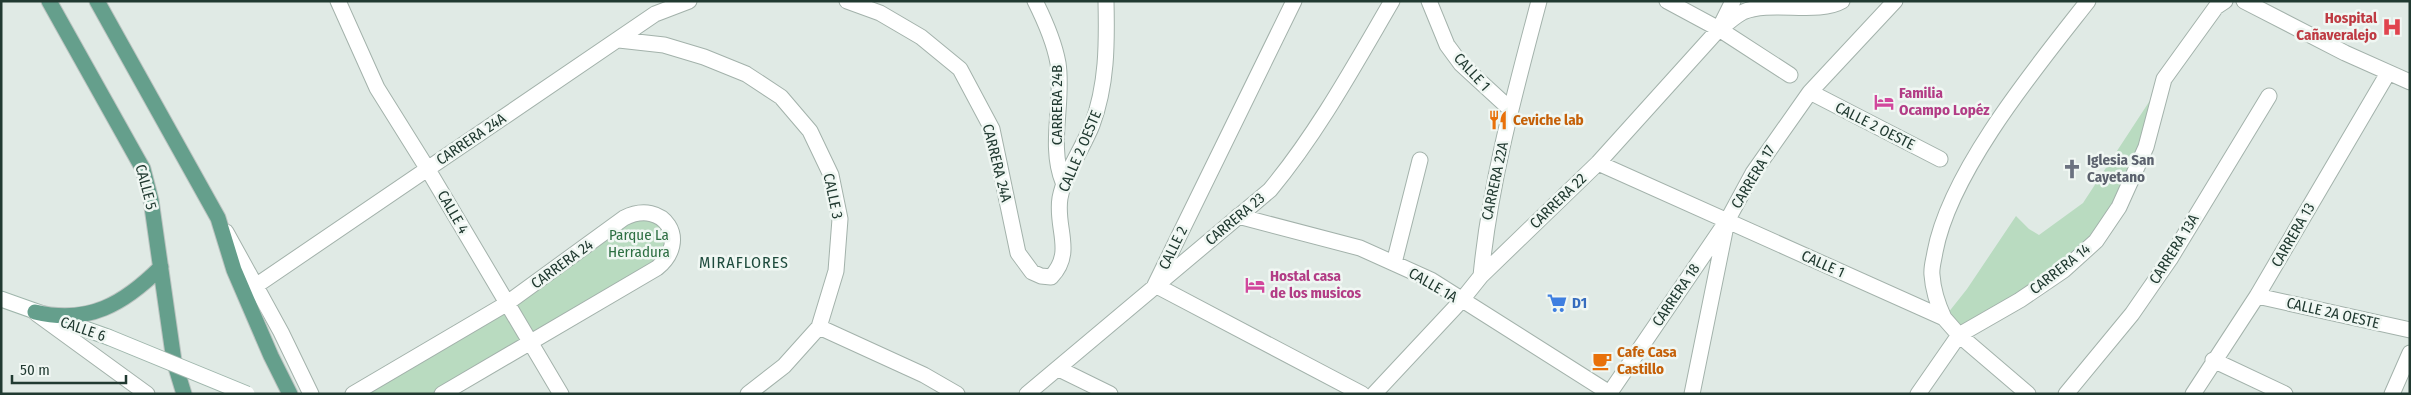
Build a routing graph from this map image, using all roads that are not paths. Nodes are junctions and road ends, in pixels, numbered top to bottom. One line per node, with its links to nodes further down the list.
1 (49, 1): 36 (main road, CALLE 5)
2 (97, 1): 33 (main road)
3 (338, 1): 30 (street, CALLE 4)
4 (689, 1): 20 (street, CARRERA 24A)
5 (847, 1): 37 (street, CARRERA 24A)
6 (1035, 1): 31 (street, CARRERA 24B)
7 (1106, 1): 31 (street, CALLE 2 OESTE)
8 (1294, 1): 40 (street, CALLE 2)
9 (1392, 1): 32 (street, CARRERA 23)
10 (1430, 1): 26 (street, CALLE 1)
11 (1539, 1): 26 (street, CARRERA 22A)
12 (1667, 1): 19 (street)
13 (1733, 1): 19 (street, CARRERA 22)
14 (1842, 1): 19 (street)
15 (1895, 1): 24 (street, CARRERA 17)
16 (2088, 1): 46 (street)
17 (2225, 1): 49 (street, CARRERA 14)
18 (2244, 1): 21 (street)
19 (1719, 29): 22 (street); 29 (street, CARRERA 22)
20 (619, 40): 30 (street, CARRERA 24A); 47 (street, CALLE 3)
21 (2388, 73): 23 (street); 41 (street, CARRERA 13)
22 (1790, 75)
23 (2410, 82)
24 (1810, 92): 27 (street, CALLE 2 OESTE); 34 (street, CARRERA 17)
25 (2269, 96): 72 (street, CARRERA 13A)
26 (1510, 110): 38 (street, CARRERA 22A)
27 (1940, 159)
28 (1420, 160): 35 (street)
29 (1598, 163): 34 (street, CALLE 1); 38 (street, CARRERA 22)
30 (427, 168): 39 (street, CARRERA 24A); 44 (street, CALLE 4)
31 (1063, 182): 37 (street, CALLE 2 OESTE)
32 (1238, 216): 35 (street, CALLE 1A); 40 (street, CARRERA 23)
33 (218, 218): 39 (street); 57 (main road)
34 (1727, 221): 46 (street, CALLE 1); 68 (street, CARRERA 18); 69 (street, CARRERA 17)
35 (1394, 263): 43 (street, CALLE 1A)
36 (161, 267): 45 (main road); 55 (main road, CALLE 5)
37 (1058, 270)
38 (1481, 276): 43 (street, CARRERA 22)
39 (256, 285): 58 (street)
40 (1155, 285): 53 (street, CARRERA 23); 66 (street, CALLE 2)
41 (2257, 296): 48 (street, CALLE 2A OESTE); 52 (street, CARRERA 13)
42 (1, 299): 45 (street, CALLE 6)
43 (1461, 301): 67 (street, CARRERA 22); 68 (street, CALLE 1A)
44 (506, 304): 50 (street, CALLE 4); 50 (street, CARRERA 24); 59 (street, CARRERA 24)
45 (35, 312): 54 (street); 56 (street, CALLE 6, bridge)
46 (1944, 318): 49 (street, CALLE 1)
47 (819, 327): 62 (street); 63 (street)
48 (2410, 330)
49 (1959, 336): 70 (street, CARRERA 14); 71 (street, CALLE 1)
50 (530, 342): 60 (street, CARRERA 24); 61 (street, CALLE 4)
51 (2410, 353): 75 (street)
52 (2213, 360): 73 (street, CARRERA 13); 74 (street)
53 (1059, 369): 64 (street, CARRERA 23); 65 (street)
54 (147, 394)
55 (184, 394)
56 (247, 394)
57 (290, 394)
58 (311, 394)
59 (353, 394)
60 (442, 394)
61 (561, 394)
62 (748, 394)
63 (957, 394)
64 (1028, 394)
65 (1110, 394)
66 (1362, 394)
67 (1374, 394)
68 (1610, 394)
69 (1692, 394)
70 (1918, 394)
71 (2028, 394)
72 (2066, 394)
73 (2192, 394)
74 (2285, 394)
75 (2392, 394)

